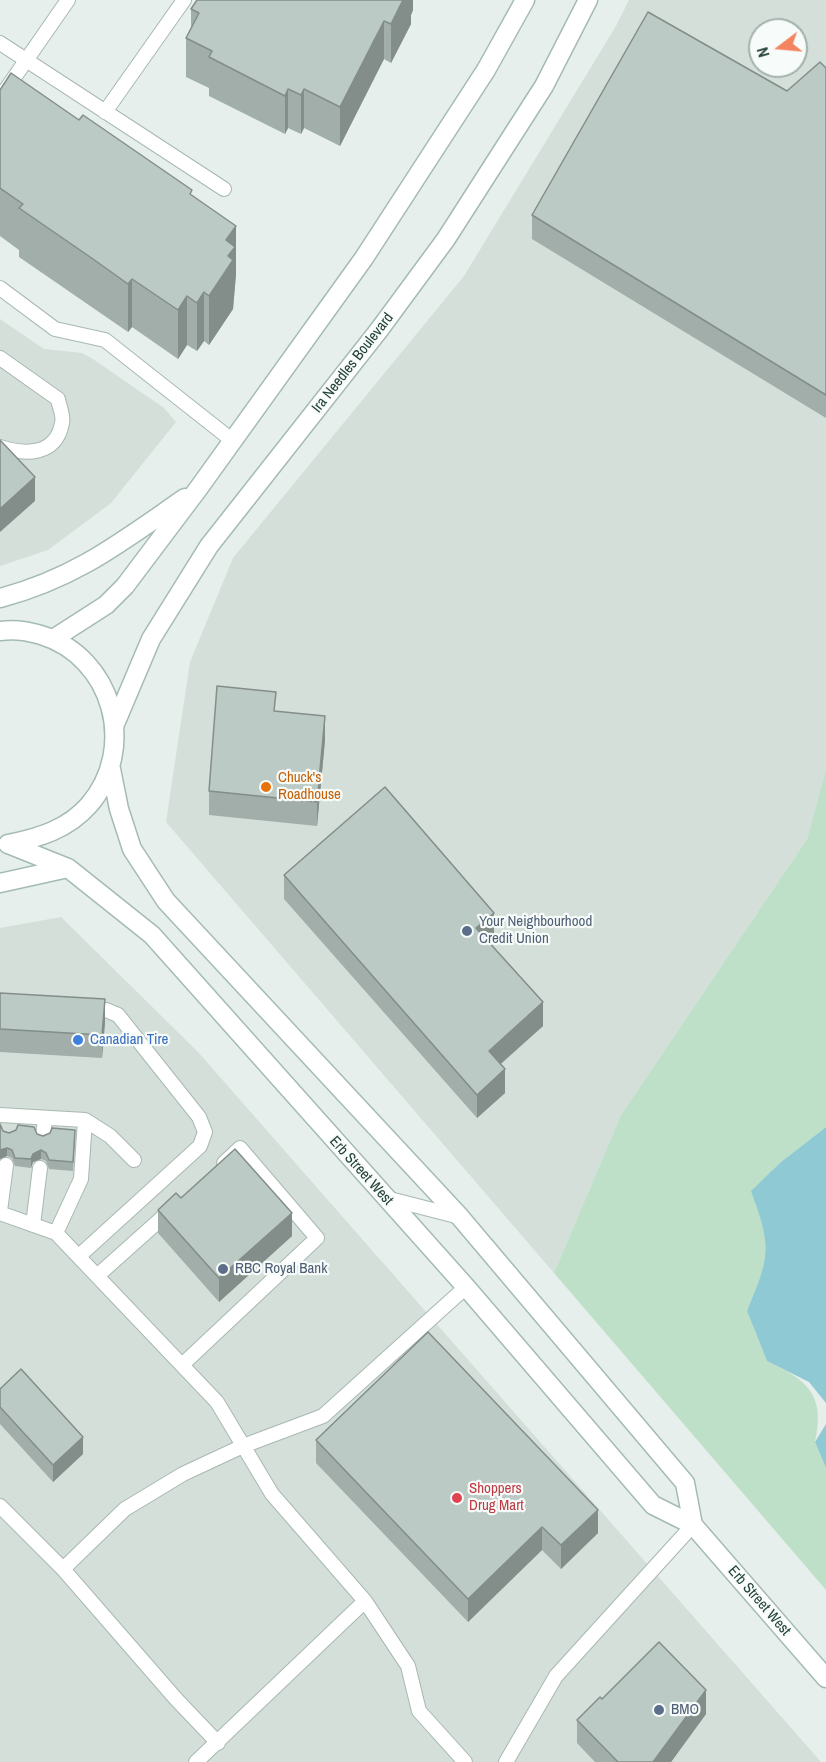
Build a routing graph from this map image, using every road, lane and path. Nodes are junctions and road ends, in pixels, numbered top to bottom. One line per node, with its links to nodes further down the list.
1 (68, 0): 6 (lane)
2 (184, 0): 8 (lane)
3 (525, 0): 12 (main road)
4 (588, 0): 20 (main road, Ira Needles Boulevard)
5 (0, 43): 6 (lane)
6 (25, 59): 7 (lane); 8 (lane)
7 (0, 98)
8 (105, 112): 9 (lane)
9 (224, 189)
10 (0, 288): 12 (lane)
11 (0, 358): 13 (lane)
12 (233, 441): 14 (main road)
13 (0, 447)
14 (198, 489): 15 (main road); 19 (main road)
15 (0, 598)
16 (0, 617): 18 (main road)
17 (0, 631): 18 (main road)
18 (32, 632): 19 (main road)
19 (53, 639): 20 (main road)
20 (115, 723): 21 (main road)
21 (111, 769): 22 (main road); 38 (main road)
22 (4, 843): 23 (main road, Erb Street West)
23 (68, 868): 24 (main road); 36 (main road, Erb Street West)
24 (0, 883)
25 (71, 1008): 41 (lane)
26 (6, 1115): 27 (lane); 29 (lane)
27 (45, 1118): 28 (lane); 30 (lane)
28 (85, 1120): 31 (lane); 40 (lane)
29 (9, 1133)
30 (43, 1136)
31 (134, 1160)
32 (6, 1166): 37 (lane)
33 (40, 1168): 39 (lane)
34 (213, 1172): 44 (lane)
35 (186, 1196): 42 (lane)
36 (386, 1198): 38 (lane); 43 (main road, Erb Street West)
37 (0, 1212): 39 (lane)
38 (460, 1217): 47 (main road)
39 (33, 1225): 40 (lane)
40 (56, 1233): 41 (lane)
41 (79, 1256): 42 (lane)
42 (97, 1276): 44 (lane)
43 (466, 1287): 45 (lane); 47 (main road, Erb Street West)
44 (182, 1365): 45 (lane)
45 (243, 1446): 48 (lane); 49 (lane)
46 (0, 1506): 48 (lane)
47 (693, 1525): 50 (main road, Erb Street West); 54 (lane)
48 (63, 1569): 51 (lane)
49 (365, 1600): 51 (lane); 53 (lane)
50 (826, 1678)
51 (218, 1743): 52 (lane)
52 (196, 1762)
53 (465, 1762)
54 (506, 1762)

